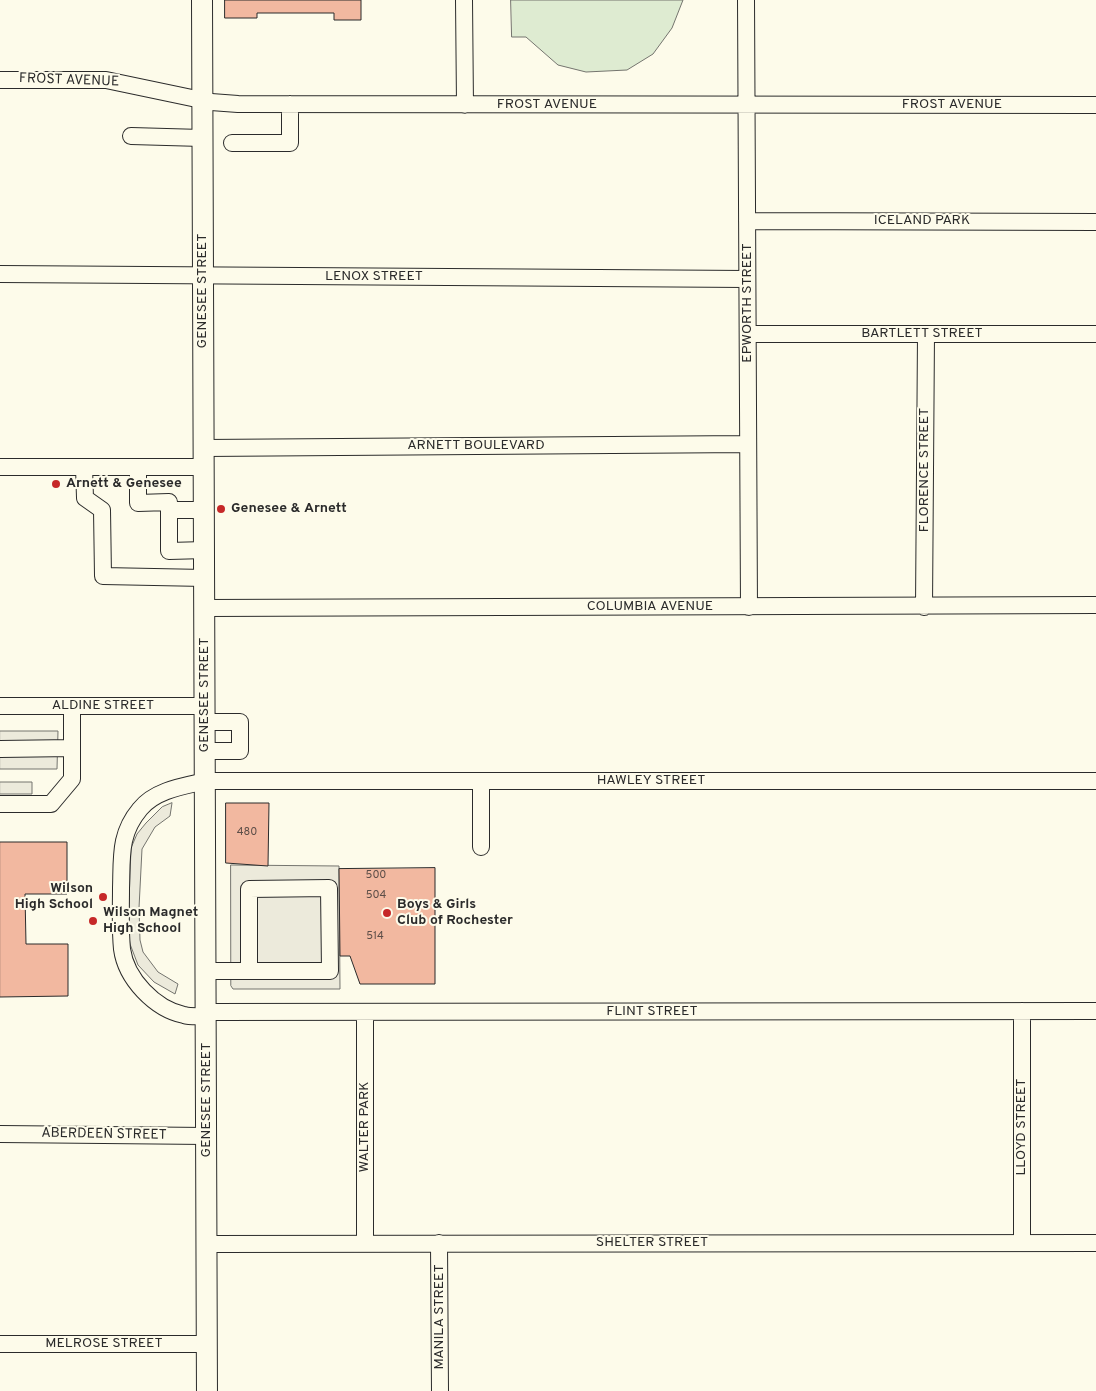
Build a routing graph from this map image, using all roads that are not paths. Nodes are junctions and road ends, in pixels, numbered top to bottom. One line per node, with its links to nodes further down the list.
1 (202, 0): 5 (main road, GENESEE STREET)
2 (464, 0): 7 (street)
3 (746, 0): 8 (street, EPWORTH STREET)
4 (0, 80): 5 (street, FROST AVENUE)
5 (203, 100): 6 (street, FROST AVENUE); 11 (main road, GENESEE STREET)
6 (290, 104): 7 (street, FROST AVENUE); 12 (street)
7 (465, 105): 8 (street, FROST AVENUE)
8 (746, 105): 9 (street, FROST AVENUE); 13 (street, EPWORTH STREET)
9 (1096, 105)
10 (131, 136): 11 (street)
11 (202, 138): 16 (main road, GENESEE STREET)
12 (232, 143)
13 (747, 221): 14 (street, ICELAND PARK); 17 (street, EPWORTH STREET)
14 (1096, 222)
15 (0, 274): 16 (street, LENOX STREET)
16 (204, 276): 17 (street, LENOX STREET); 22 (main road, GENESEE STREET)
17 (747, 279): 18 (street, EPWORTH STREET)
18 (748, 334): 19 (street, BARTLETT STREET); 21 (street, EPWORTH STREET)
19 (926, 334): 20 (street, BARTLETT STREET); 32 (street, FLORENCE STREET)
20 (1096, 334)
21 (748, 444): 22 (street, ARNETT BOULEVARD); 31 (street, EPWORTH STREET)
22 (204, 458): 25 (street, ARNETT BOULEVARD); 27 (main road, GENESEE STREET)
23 (0, 467): 24 (street, ARNETT BOULEVARD)
24 (84, 467): 25 (street, ARNETT BOULEVARD); 29 (street)
25 (138, 467): 26 (street)
26 (169, 510): 27 (street); 28 (street)
27 (205, 510): 28 (main road, GENESEE STREET)
28 (205, 550): 29 (main road, GENESEE STREET)
29 (205, 578): 33 (main road, GENESEE STREET)
30 (1096, 605): 32 (street, COLUMBIA AVENUE)
31 (749, 606): 32 (street, COLUMBIA AVENUE); 33 (street, COLUMBIA AVENUE)
32 (924, 606)
33 (205, 608): 36 (main road, GENESEE STREET)
34 (0, 706): 35 (street, ALDINE STREET)
35 (72, 706): 36 (street, ALDINE STREET); 37 (street)
36 (206, 714): 39 (main road, GENESEE STREET); 39 (street, ALDINE STREET)
37 (72, 748): 38 (street); 43 (street)
38 (0, 749)
39 (206, 751): 40 (main road, GENESEE STREET)
40 (206, 781): 41 (street, HAWLEY STREET); 45 (main road, GENESEE STREET); 50 (street, HAWLEY STREET)
41 (480, 781): 42 (street, HAWLEY STREET); 44 (street)
42 (1096, 781)
43 (0, 804)
44 (481, 847)
45 (207, 971): 46 (street); 50 (main road, GENESEE STREET)
46 (249, 971): 46 (street)
47 (1022, 1011): 48 (street, FLINT STREET); 49 (street, FLINT STREET); 55 (street, LLOYD STREET)
48 (1096, 1011)
49 (365, 1012): 50 (street, FLINT STREET); 53 (street, WALTER PARK)
50 (207, 1014): 52 (main road, GENESEE STREET)
51 (0, 1134): 52 (street, ABERDEEN STREET)
52 (207, 1136): 57 (main road, GENESEE STREET)
53 (365, 1242): 54 (street, SHELTER STREET); 57 (street, SHELTER STREET)
54 (439, 1243): 55 (street, SHELTER STREET); 61 (street, MANILA STREET)
55 (1022, 1243): 56 (street, SHELTER STREET)
56 (1096, 1243)
57 (207, 1244): 59 (main road, GENESEE STREET)
58 (0, 1344): 59 (street, MELROSE STREET)
59 (207, 1344): 60 (main road, GENESEE STREET)
60 (207, 1391)
61 (440, 1391)

